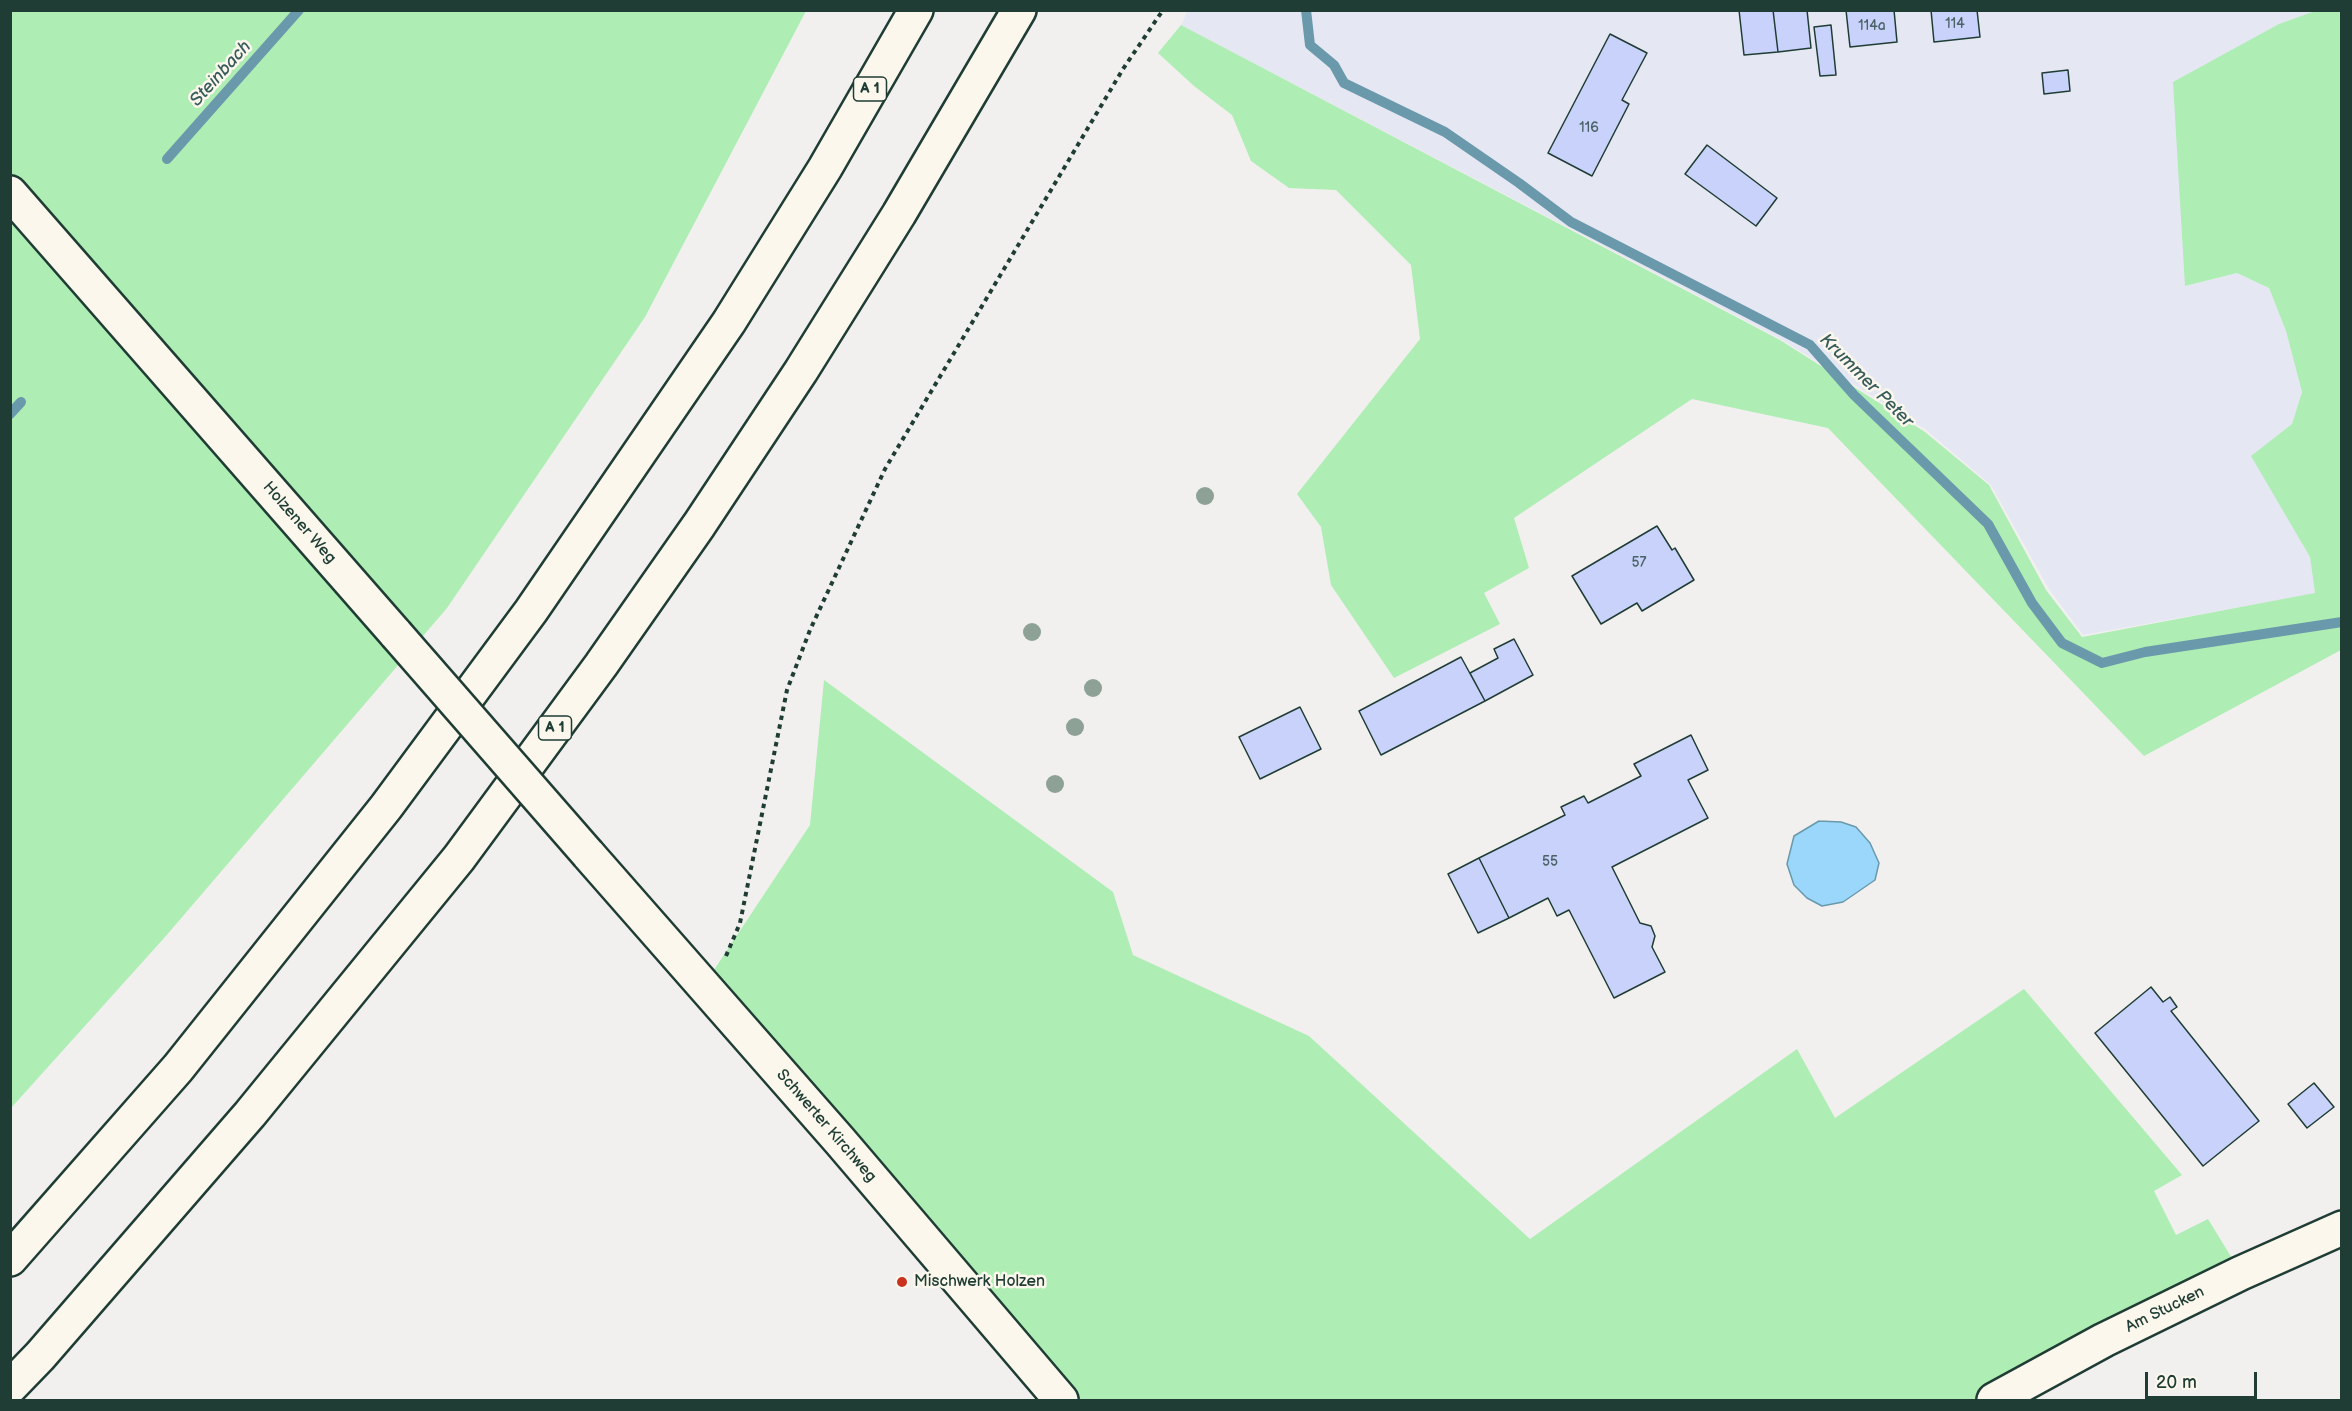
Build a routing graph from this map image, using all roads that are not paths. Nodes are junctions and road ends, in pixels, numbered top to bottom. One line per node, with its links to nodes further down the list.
1 (916, 10): 6 (main road, A 1)
2 (1020, 10): 7 (main road, A 1)
3 (10, 193): 4 (main road, Holzener Weg, bridge)
4 (588, 854): 8 (main road, Schwerter Kirchweg)
5 (2342, 1228): 9 (main road, Am Stucken)
6 (10, 1259)
7 (10, 1387)
8 (1061, 1401)
9 (1994, 1401)

